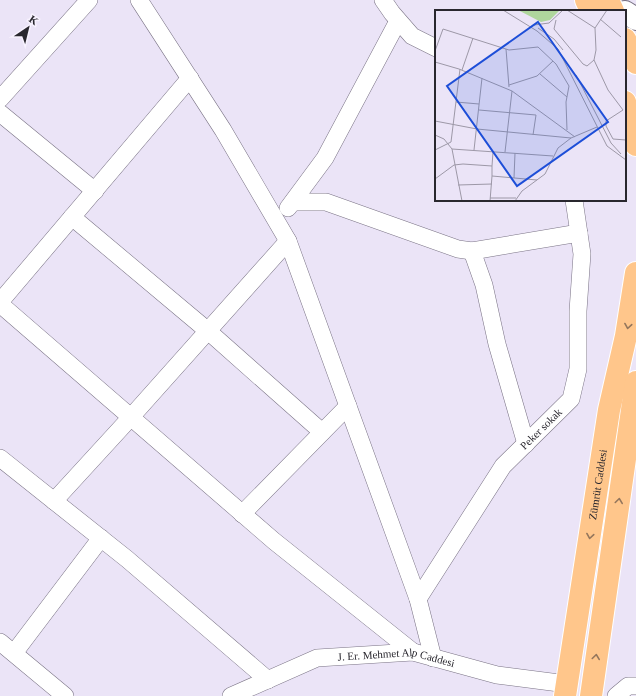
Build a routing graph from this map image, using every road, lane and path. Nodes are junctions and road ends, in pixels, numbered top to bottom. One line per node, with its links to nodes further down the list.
1 (89, 0): 13 (street)
2 (140, 0): 12 (street)
3 (383, 0): 8 (street)
4 (586, 0): 5 (highway)
5 (611, 8)
6 (626, 15): 7 (street)
7 (636, 19)
8 (398, 21): 10 (street); 19 (street)
9 (626, 41): 11 (highway)
10 (435, 48)
11 (636, 63)
12 (190, 78): 17 (street); 21 (street)
13 (0, 99)
14 (626, 105): 16 (highway)
15 (0, 113): 17 (street)
16 (636, 145)
17 (94, 190): 20 (street)
18 (574, 201): 22 (street, Peker sokak)
19 (293, 202): 21 (street); 24 (street)
20 (72, 217): 26 (street); 27 (street)
21 (277, 222): 23 (street)
22 (579, 233): 24 (street); 32 (street, Peker sokak)
23 (288, 241): 27 (street); 29 (street)
24 (472, 251): 32 (street)
25 (636, 273): 44 (highway, Zümrüt Caddesi, one-way to 44)
26 (0, 303): 30 (street)
27 (208, 331): 30 (street); 31 (street)
28 (636, 382): 47 (highway, one-way to 28)
29 (348, 406): 31 (street); 37 (street)
30 (131, 418): 34 (street); 35 (street)
31 (322, 432): 35 (street)
32 (526, 444): 37 (street, Peker sokak)
33 (0, 459): 34 (street)
34 (54, 501): 36 (street)
35 (242, 514): 39 (street)
36 (101, 538): 40 (street); 42 (street)
37 (418, 599): 41 (street)
38 (0, 642): 40 (street)
39 (413, 652): 41 (street, J. Er. Mehmet Alp Caddesi); 42 (street, J. Er. Mehmet Alp Caddesi)
40 (14, 653): 45 (street)
41 (433, 658): 44 (street, J. Er. Mehmet Alp Caddesi)
42 (268, 680): 46 (street, J. Er. Mehmet Alp Caddesi)
43 (636, 686): 48 (street)
44 (566, 690)
45 (66, 696)
46 (231, 696)
47 (591, 696)
48 (616, 696)

